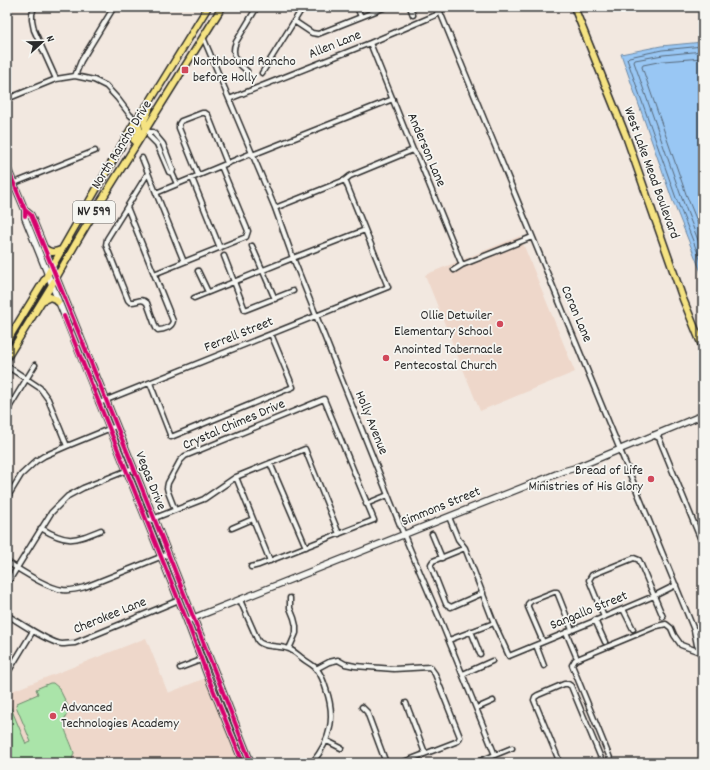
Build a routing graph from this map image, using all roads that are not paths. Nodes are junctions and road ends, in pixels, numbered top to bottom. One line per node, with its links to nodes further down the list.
1 (34, 7): 21 (street)
2 (114, 7): 20 (street)
3 (208, 7): 25 (main road, North Rancho Drive / NV 599)
4 (222, 7): 16 (main road, North Rancho Drive / NV 599)
5 (257, 7): 18 (street)
6 (303, 7): 15 (street)
7 (357, 7): 14 (street)
8 (386, 7): 14 (street)
9 (410, 7): 13 (street)
10 (446, 7): 12 (street, Allen Lane)
11 (574, 7): 75 (main road, West Lake Mead Boulevard)
12 (438, 8): 17 (street, Allen Lane); 48 (street, Coran Lane)
13 (413, 15)
14 (361, 17): 15 (street)
15 (294, 21): 19 (street)
16 (203, 37): 23 (street, Holly Avenue); 27 (main road, North Rancho Drive / NV 599)
17 (370, 43): 23 (street, Allen Lane); 24 (street, Anderson Lane)
18 (248, 71)
19 (262, 73)
20 (75, 76): 21 (street); 26 (street)
21 (56, 79): 22 (street)
22 (7, 99)
23 (229, 99): 31 (street, Holly Avenue)
24 (393, 99): 29 (street, Anderson Lane); 31 (street)
25 (149, 103): 26 (main road, North Rancho Drive / NV 599); 27 (main road)
26 (136, 120): 28 (main road); 52 (main road, North Rancho Drive / NV 599)
27 (148, 130): 28 (main road, North Rancho Drive / NV 599); 41 (street)
28 (134, 147): 63 (main road, North Rancho Drive / NV 599)
29 (413, 150): 39 (street); 56 (street, Anderson Lane)
30 (94, 151): 40 (street)
31 (252, 154): 33 (street); 45 (street, Holly Avenue)
32 (142, 158): 36 (street)
33 (227, 163): 34 (street); 37 (street)
34 (221, 166): 37 (street); 51 (street)
35 (7, 167): 40 (main road, Vegas Drive)
36 (148, 173): 43 (street); 44 (street)
37 (198, 175): 38 (street)
38 (192, 178): 41 (street); 51 (street)
39 (345, 180): 45 (street); 47 (street)
40 (14, 183): 42 (street); 46 (main road, Vegas Drive)
41 (177, 184): 43 (street)
42 (7, 186)
43 (156, 193): 55 (street)
44 (127, 207): 62 (street); 62 (street)
45 (274, 208): 54 (street, Holly Avenue)
46 (25, 210): 50 (main road, Vegas Drive); 61 (main road, Vegas Drive)
47 (365, 230): 54 (street); 72 (street, Ferrell Street)
48 (532, 237): 56 (street); 89 (street, Coran Lane)
49 (252, 246): 58 (street)
50 (44, 248): 52 (main road); 57 (main road, Vegas Drive)
51 (220, 248): 55 (street)
52 (61, 250): 57 (main road, North Rancho Drive / NV 599)
53 (224, 256): 64 (street)
54 (293, 258): 58 (street); 72 (street, Holly Avenue)
55 (184, 262): 62 (street)
56 (462, 265): 59 (street)
57 (52, 267): 61 (main road, North Rancho Drive / NV 599); 63 (main road, Vegas Drive)
58 (262, 270): 64 (street); 69 (street)
59 (454, 270)
60 (198, 271): 67 (street)
61 (47, 274): 65 (main road, Vegas Drive); 74 (main road, North Rancho Drive / NV 599)
62 (154, 274)
63 (56, 278): 65 (main road, North Rancho Drive / NV 599); 81 (main road, Vegas Drive)
64 (234, 282): 67 (street); 69 (street)
65 (52, 285): 70 (main road, North Rancho Drive / NV 599); 71 (main road, Vegas Drive)
66 (293, 291): 69 (street)
67 (208, 292): 68 (street)
68 (194, 298)
69 (275, 299)
70 (42, 301): 71 (main road); 76 (main road, North Rancho Drive / NV 599)
71 (58, 302): 82 (main road, Vegas Drive)
72 (317, 316): 73 (street, Ferrell Street); 94 (street, Holly Avenue)
73 (271, 334): 80 (street, Ferrell Street); 80 (street)
74 (7, 341)
75 (703, 348)
76 (7, 358)
77 (35, 365): 79 (street)
78 (7, 366): 79 (street)
79 (26, 379): 83 (street); 88 (street)
80 (150, 383): 81 (street, Ferrell Street)
81 (106, 400): 82 (street, Ferrell Street); 85 (main road, Vegas Drive)
82 (99, 403): 86 (main road, Vegas Drive)
83 (7, 411)
84 (703, 414): 87 (main road, Simmons Street)
85 (116, 426): 86 (street); 91 (main road, Vegas Drive)
86 (109, 428): 88 (street); 92 (main road, Vegas Drive)
87 (653, 435): 89 (main road, Simmons Street); 108 (street)
88 (67, 446): 95 (street)
89 (620, 449): 98 (main road, Simmons Street); 119 (street, Coran Lane)
90 (270, 463): 93 (street); 105 (street); 109 (street)
91 (133, 468): 92 (street); 99 (main road, Vegas Drive)
92 (126, 470): 101 (main road, Vegas Drive); 102 (street)
93 (236, 477): 97 (street); 100 (street)
94 (388, 495): 96 (street); 106 (street, Holly Avenue)
95 (7, 498)
96 (366, 504): 97 (street, Crystal Chimes Drive); 105 (street)
97 (175, 510): 99 (street)
98 (448, 517): 106 (main road, Simmons Street); 110 (street)
99 (154, 518): 101 (street); 111 (main road, Vegas Drive)
100 (253, 519): 103 (street); 114 (street)
101 (147, 521): 112 (main road, Vegas Drive)
102 (42, 528): 104 (street); 117 (street)
103 (232, 528)
104 (100, 530)
105 (339, 534): 109 (street)
106 (404, 534): 124 (main road, Simmons Street); 140 (street, Holly Avenue)
107 (432, 534): 113 (street)
108 (703, 544)
109 (306, 547): 114 (street)
110 (465, 548): 113 (street); 120 (street)
111 (168, 554): 112 (street); 129 (main road, Vegas Drive)
112 (161, 556): 117 (street); 123 (main road, Vegas Drive)
113 (442, 558): 120 (street)
114 (270, 561): 116 (street)
115 (7, 562): 117 (street)
116 (251, 567)
117 (17, 568): 118 (street)
118 (7, 584)
119 (676, 585): 121 (street, Sangallo Street); 135 (street, Coran Lane)
120 (483, 593): 132 (street)
121 (654, 596): 125 (street, Sangallo Street); 127 (street); 128 (street)
122 (290, 598): 144 (street)
123 (178, 600): 131 (main road, Vegas Drive); 136 (street, Cherokee Lane)
124 (240, 600): 129 (main road, Simmons Street); 144 (street)
125 (623, 609): 127 (street, Sangallo Street); 133 (street)
126 (7, 615): 136 (street, Cherokee Lane)
127 (604, 617): 130 (street, Sangallo Street)
128 (663, 617)
129 (194, 618): 131 (main road, Simmons Street); 160 (main road, Vegas Drive)
130 (596, 620): 134 (street, Sangallo Street); 142 (street)
131 (187, 621): 149 (main road, Vegas Drive)
132 (494, 623): 137 (street); 143 (street, Sangallo Street)
133 (633, 629)
134 (572, 630): 139 (street, Sangallo Street); 141 (street)
135 (694, 630): 138 (street); 145 (street, Coran Lane)
136 (33, 631): 154 (street)
137 (471, 631): 140 (street); 146 (street)
138 (703, 631)
139 (566, 632): 141 (street, Sangallo Street); 147 (street)
140 (449, 640): 155 (street, Holly Avenue)
141 (543, 642): 143 (street, Sangallo Street)
142 (605, 642)
143 (536, 645): 151 (street)
144 (289, 649): 153 (street)
145 (700, 652): 148 (street, Coran Lane); 175 (street)
146 (480, 654)
147 (576, 656)
148 (703, 659)
149 (201, 660): 152 (street); 161 (main road, Vegas Drive)
150 (492, 661): 155 (street)
151 (544, 666)
152 (180, 668)
153 (316, 668): 162 (street); 165 (street)
154 (10, 669)
155 (463, 674): 159 (street, Holly Avenue)
156 (493, 701): 159 (street)
157 (406, 703): 165 (street)
158 (362, 707): 170 (street)
159 (477, 708): 166 (street, Holly Avenue)
160 (237, 727): 161 (main road); 168 (main road, Vegas Drive)
161 (229, 731): 167 (main road, Vegas Drive)
162 (327, 741): 163 (street); 169 (street)
163 (341, 748)
164 (512, 748): 166 (street)
165 (425, 754): 171 (street)
166 (495, 755): 172 (street)
167 (242, 763)
168 (251, 763)
169 (312, 763)
170 (386, 763)
171 (401, 763)
172 (475, 763)
173 (560, 763): 174 (street)
174 (603, 763)
175 (612, 763)

